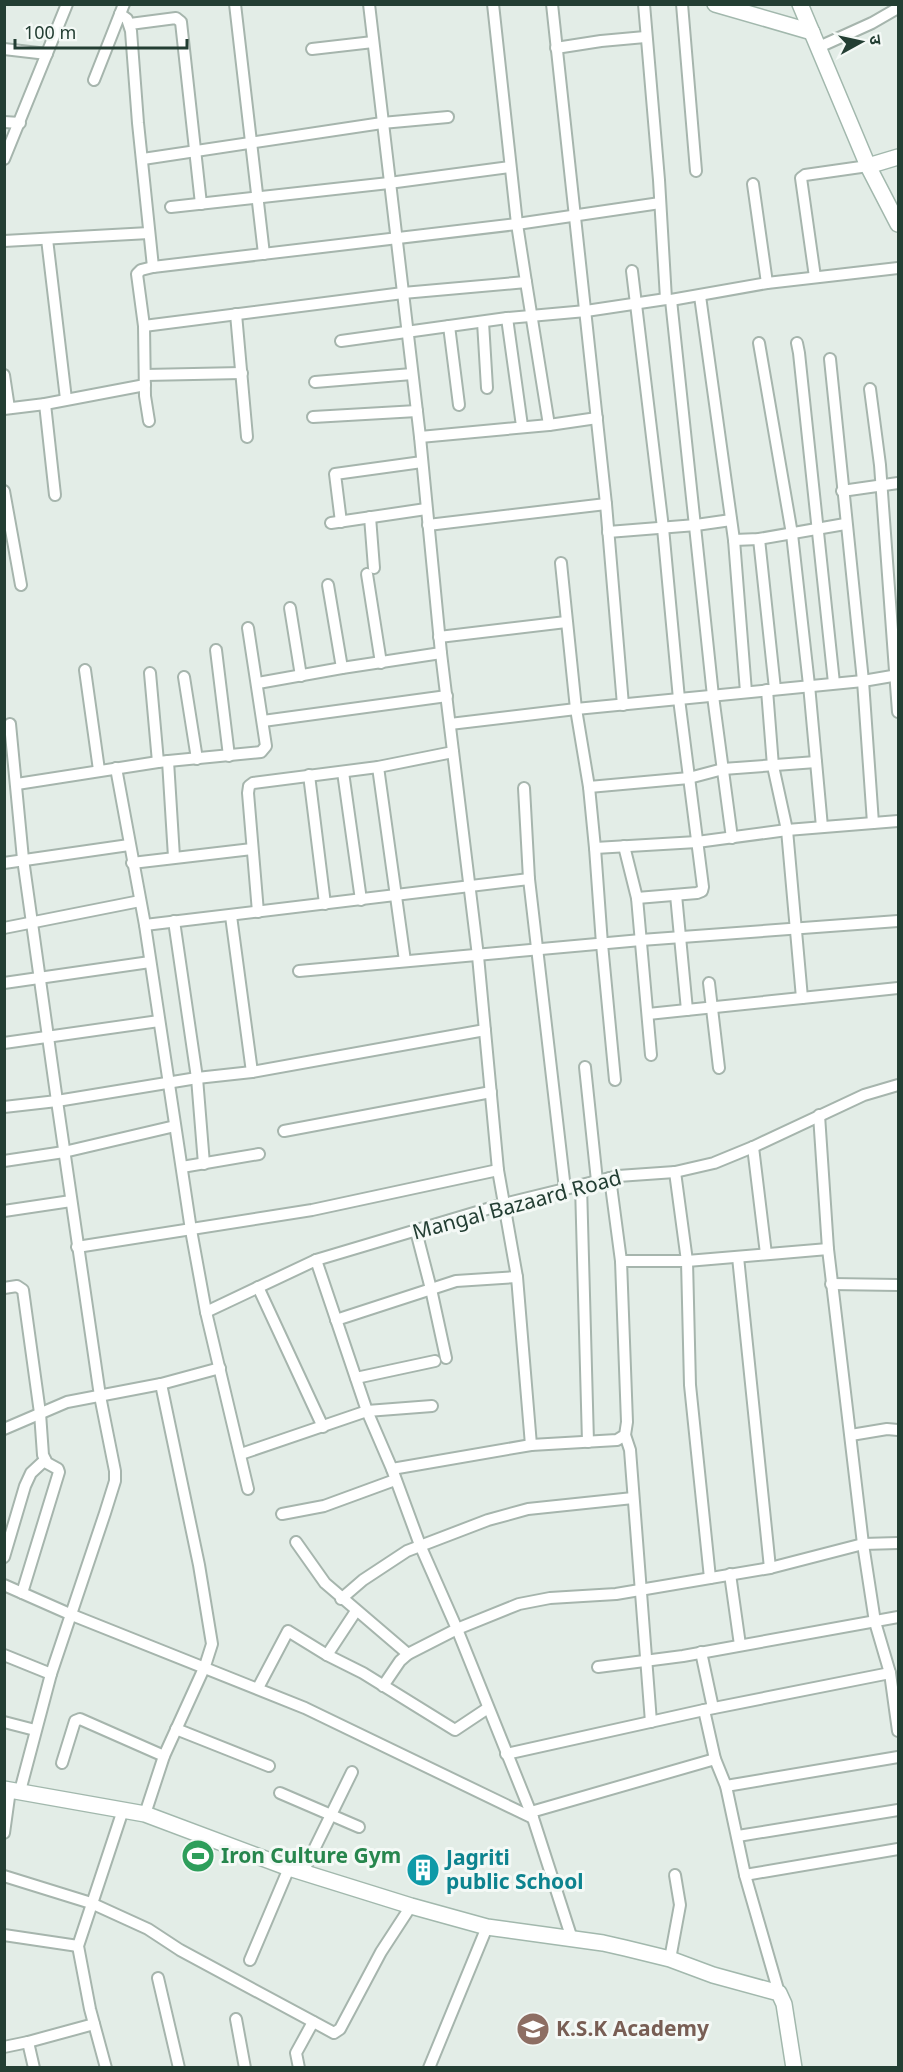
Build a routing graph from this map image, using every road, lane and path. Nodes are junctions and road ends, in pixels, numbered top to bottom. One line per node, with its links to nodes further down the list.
1 (68, 4): 20 (street)
2 (235, 4): 26 (street)
3 (369, 4): 15 (street)
4 (493, 4): 32 (street)
5 (552, 4): 17 (street)
6 (644, 4): 14 (street)
7 (682, 4): 33 (street)
8 (715, 4): 13 (street)
9 (800, 4): 13 (street)
10 (898, 8): 16 (street)
11 (122, 9): 12 (street); 21 (street)
12 (129, 24): 27 (street); 30 (street)
13 (812, 32): 16 (street)
14 (645, 37): 17 (street); 37 (street)
15 (373, 42): 19 (street); 25 (street)
16 (819, 47): 31 (street)
17 (556, 48): 40 (street)
18 (4, 49): 20 (street)
19 (312, 49)
20 (47, 54): 24 (street)
21 (94, 80)
22 (448, 117): 25 (street)
23 (4, 122): 24 (street)
24 (20, 123): 29 (street)
25 (382, 123): 26 (street); 34 (street)
26 (250, 142): 27 (street); 36 (street)
27 (196, 152): 30 (street); 38 (street)
28 (898, 157): 31 (street)
29 (4, 159)
30 (143, 159): 43 (street)
31 (868, 166): 42 (street); 51 (street)
32 (510, 167): 34 (street); 41 (street)
33 (696, 171)
34 (389, 183): 36 (street); 45 (street)
35 (753, 184): 53 (street)
36 (258, 198): 38 (street); 47 (street)
37 (660, 203): 40 (street); 56 (street)
38 (201, 204): 39 (street)
39 (171, 207)
40 (576, 216): 41 (street); 58 (street)
41 (517, 224): 45 (street); 52 (street)
42 (898, 224)
43 (149, 233): 44 (street); 48 (street)
44 (47, 239): 46 (street); 77 (street)
45 (396, 239): 47 (street); 54 (street)
46 (4, 241)
47 (264, 254): 48 (street)
48 (153, 267): 63 (street)
49 (898, 268): 51 (street)
50 (632, 271): 57 (street)
51 (815, 277): 53 (street)
52 (526, 282): 54 (street); 60 (street)
53 (767, 283): 55 (street)
54 (403, 293): 59 (street); 65 (street)
55 (700, 296): 56 (street); 98 (street)
56 (668, 299): 57 (street); 100 (street)
57 (636, 303): 58 (street); 102 (street)
58 (586, 312): 60 (street); 83 (street)
59 (236, 314): 63 (street); 70 (street)
60 (532, 315): 61 (street); 85 (street)
61 (507, 318): 62 (street); 86 (street)
62 (483, 322): 64 (street); 75 (street)
63 (144, 326): 73 (street)
64 (449, 326): 65 (street); 79 (street)
65 (407, 331): 66 (street); 71 (street)
66 (341, 341)
67 (759, 343): 105 (street)
68 (797, 343): 103 (street)
69 (830, 359): 93 (street)
70 (242, 373): 73 (street); 87 (street)
71 (412, 374): 74 (street); 81 (street)
72 (4, 375): 80 (street)
73 (145, 380): 77 (street); 84 (street)
74 (315, 382)
75 (487, 388)
76 (870, 389): 91 (street)
77 (66, 399): 78 (street)
78 (45, 404): 80 (street); 94 (street)
79 (459, 405)
80 (7, 408)
81 (417, 411): 82 (street); 88 (street)
82 (313, 417)
83 (597, 418): 85 (street); 95 (street)
84 (149, 421)
85 (549, 425): 86 (street)
86 (522, 426): 88 (street)
87 (248, 437)
88 (420, 437): 89 (street)
89 (422, 462): 96 (street); 97 (street)
90 (898, 483): 91 (street)
91 (881, 485): 93 (street); 121 (street)
92 (4, 491): 109 (street)
93 (842, 491): 101 (street)
94 (54, 495)
95 (606, 504): 99 (street); 104 (street)
96 (426, 508): 97 (street); 99 (street)
97 (370, 517): 117 (street)
98 (731, 520): 100 (street); 107 (street)
99 (428, 525): 114 (street)
100 (696, 525): 102 (street); 131 (street)
101 (845, 525): 103 (street); 124 (street)
102 (663, 528): 104 (street); 132 (street)
103 (818, 529): 105 (street); 126 (street)
104 (608, 532): 133 (street)
105 (792, 534): 106 (street); 127 (street)
106 (759, 539): 107 (street); 128 (street)
107 (734, 540): 129 (street)
108 (561, 563): 112 (street)
109 (21, 585)
110 (328, 585): 118 (street)
111 (290, 608): 122 (street)
112 (566, 622): 114 (street); 134 (street)
113 (248, 628): 125 (street)
114 (439, 637): 116 (street)
115 (216, 650): 140 (street)
116 (441, 653): 117 (street); 130 (street)
117 (381, 663): 118 (street)
118 (342, 668): 122 (street)
119 (85, 670): 148 (street)
120 (150, 673): 142 (street)
121 (897, 675): 124 (street); 135 (street)
122 (301, 676): 125 (street)
123 (184, 677): 141 (street)
124 (862, 681): 126 (street); 156 (street)
125 (258, 683): 136 (street)
126 (834, 683): 127 (street)
127 (809, 685): 128 (street); 143 (street)
128 (771, 689): 129 (street); 144 (street)
129 (746, 692): 131 (street)
130 (447, 696): 136 (street); 138 (street)
131 (712, 696): 132 (street); 147 (street)
132 (679, 699): 133 (street); 151 (street)
133 (623, 705): 134 (street)
134 (576, 709): 138 (street); 154 (street)
135 (898, 712)
136 (263, 721): 140 (street)
137 (10, 724): 152 (street)
138 (450, 724): 139 (street)
139 (453, 752): 145 (street); 170 (street)
140 (229, 756): 141 (street)
141 (197, 759): 142 (street)
142 (163, 762): 146 (street); 165 (street)
143 (816, 762): 144 (street); 157 (street)
144 (773, 766): 147 (street); 158 (street)
145 (378, 767): 149 (street); 172 (street)
146 (116, 768): 148 (street); 161 (street)
147 (723, 769): 151 (street); 159 (street)
148 (99, 770): 152 (street)
149 (343, 772): 150 (street); 174 (street)
150 (309, 776): 164 (street); 176 (street)
151 (689, 778): 154 (street); 160 (street)
152 (17, 784): 166 (street)
153 (524, 788): 169 (street)
154 (589, 788): 163 (street)
155 (898, 821): 156 (street)
156 (873, 823): 157 (street)
157 (822, 827): 158 (street)
158 (787, 830): 159 (street); 184 (street)
159 (732, 838): 160 (street)
160 (697, 842): 162 (street); 171 (street)
161 (129, 845): 166 (street); 168 (street)
162 (624, 846): 163 (street); 173 (street)
163 (596, 848): 187 (street)
164 (252, 849): 165 (street); 177 (street)
165 (174, 857): 168 (street)
166 (23, 859): 167 (street); 181 (street)
167 (4, 862)
168 (132, 863): 175 (street)
169 (529, 879): 170 (street); 188 (street)
170 (468, 886): 172 (street); 189 (street)
171 (676, 895): 173 (street); 185 (street)
172 (396, 896): 174 (street); 190 (street)
173 (637, 898): 186 (street)
174 (361, 900): 176 (street)
175 (140, 901): 181 (street); 182 (street)
176 (325, 904): 177 (street)
177 (258, 912): 178 (street)
178 (231, 916): 179 (street); 208 (street)
179 (174, 921): 182 (street); 209 (street)
180 (898, 921): 184 (street)
181 (32, 923): 183 (street); 193 (street)
182 (146, 925): 191 (street)
183 (4, 928)
184 (796, 928): 185 (street); 197 (street)
185 (681, 938): 186 (street); 199 (street)
186 (641, 940): 187 (street); 200 (street)
187 (602, 944): 188 (street); 210 (street)
188 (537, 950): 189 (street); 230 (street)
189 (478, 956): 190 (street); 202 (street)
190 (405, 961): 192 (street)
191 (150, 962): 193 (street); 201 (street)
192 (298, 971)
193 (39, 978): 194 (street); 203 (street)
194 (4, 983)
195 (709, 983): 198 (street)
196 (898, 988): 197 (street)
197 (802, 998): 198 (street)
198 (711, 1007): 199 (street); 207 (street)
199 (687, 1010): 200 (street)
200 (648, 1014): 205 (street)
201 (159, 1021): 203 (street); 211 (street)
202 (485, 1030): 208 (street); 213 (street)
203 (48, 1037): 204 (street); 214 (street)
204 (4, 1043)
205 (651, 1055)
206 (585, 1066): 228 (street)
207 (719, 1068)
208 (252, 1072): 209 (street)
209 (197, 1078): 211 (street); 223 (street)
210 (615, 1080)
211 (169, 1082): 214 (street); 217 (street)
212 (898, 1085): 216 (street, Mangal Bazaard Road)
213 (492, 1092): 218 (street); 225 (street)
214 (57, 1101): 215 (street); 220 (street)
215 (4, 1107)
216 (819, 1115): 219 (street, Mangal Bazaard Road); 237 (street)
217 (175, 1126): 220 (street); 224 (street)
218 (284, 1131)
219 (753, 1147): 226 (street, Mangal Bazaard Road); 238 (street)
220 (64, 1152): 222 (street); 231 (street)
221 (259, 1154): 223 (street)
222 (4, 1161)
223 (204, 1164): 224 (street)
224 (182, 1167): 234 (street)
225 (498, 1170): 232 (street); 234 (street)
226 (675, 1172): 227 (street, Mangal Bazaard Road); 242 (street)
227 (610, 1178): 228 (street, Mangal Bazaard Road); 241 (street)
228 (597, 1181): 229 (street, Mangal Bazaard Road)
229 (581, 1185): 230 (street, Mangal Bazaard Road); 263 (street)
230 (565, 1189): 232 (street, Mangal Bazaard Road)
231 (71, 1201): 233 (street); 236 (street)
232 (504, 1204): 235 (street, Mangal Bazaard Road); 243 (street)
233 (4, 1211)
234 (191, 1230): 236 (street); 249 (street)
235 (416, 1231): 240 (street, Mangal Bazaard Road); 248 (street)
236 (77, 1247): 254 (street)
237 (828, 1249): 238 (street); 244 (street)
238 (766, 1254): 239 (street)
239 (738, 1257): 242 (street); 276 (street)
240 (316, 1260): 246 (street, Mangal Bazaard Road); 250 (street)
241 (621, 1261): 242 (street); 261 (street)
242 (687, 1261): 278 (street)
243 (517, 1277): 248 (street); 264 (street)
244 (831, 1284): 245 (street); 262 (street)
245 (898, 1286)
246 (258, 1287): 249 (street, Mangal Bazaard Road); 258 (street)
247 (4, 1288): 257 (street)
248 (431, 1289): 250 (street); 252 (street)
249 (206, 1312): 251 (street)
250 (336, 1320): 252 (street)
251 (220, 1368): 253 (street); 265 (street)
252 (356, 1378): 256 (street)
253 (161, 1384): 254 (street); 294 (street)
254 (100, 1396): 257 (street); 284 (street)
255 (432, 1406): 256 (street)
256 (367, 1412): 258 (street); 267 (street)
257 (40, 1413): 259 (street); 266 (street)
258 (324, 1427): 265 (street)
259 (4, 1429)
260 (898, 1430): 262 (street)
261 (625, 1435): 263 (street); 269 (street)
262 (851, 1435): 273 (street)
263 (588, 1442): 264 (street)
264 (531, 1446): 267 (street)
265 (241, 1454): 268 (street)
266 (45, 1460): 275 (street); 281 (street)
267 (394, 1475): 270 (street); 274 (street)
268 (248, 1489)
269 (633, 1498): 274 (street); 280 (street)
270 (282, 1515)
271 (296, 1542): 282 (street)
272 (898, 1543): 273 (street)
273 (863, 1544): 276 (street); 286 (street)
274 (420, 1545): 282 (street); 287 (street)
275 (4, 1557)
276 (770, 1568): 277 (street)
277 (730, 1574): 278 (street); 288 (street)
278 (710, 1578): 280 (street)
279 (4, 1585): 281 (street)
280 (640, 1590): 287 (street); 293 (street)
281 (22, 1593): 284 (street)
282 (342, 1599): 283 (street)
283 (356, 1611): 291 (street); 292 (street)
284 (72, 1615): 294 (street); 297 (street)
285 (898, 1617): 286 (street)
286 (875, 1622): 288 (street); 296 (street)
287 (457, 1629): 291 (street); 300 (street)
288 (740, 1646): 289 (street)
289 (701, 1652): 293 (street); 301 (street)
290 (4, 1654): 297 (street)
291 (408, 1654): 298 (street)
292 (327, 1655): 298 (street); 299 (street)
293 (645, 1661): 295 (street); 303 (street)
294 (205, 1666): 299 (street); 304 (street)
295 (598, 1667)
296 (890, 1673): 301 (street); 306 (street)
297 (51, 1674): 305 (street)
298 (383, 1686): 300 (street)
299 (258, 1688): 321 (street)
300 (488, 1708): 307 (street)
301 (708, 1709): 303 (street); 310 (street)
302 (4, 1722): 305 (street)
303 (651, 1722): 307 (street)
304 (176, 1729): 308 (street); 312 (street)
305 (35, 1730): 315 (street)
306 (898, 1731)
307 (506, 1754): 321 (street)
308 (164, 1756): 311 (street); 319 (street)
309 (898, 1757): 314 (street)
310 (715, 1759): 314 (street); 321 (street)
311 (62, 1762)
312 (268, 1766)
313 (352, 1772): 320 (street)
314 (726, 1786): 324 (street)
315 (12, 1790): 317 (street); 323 (street)
316 (280, 1792): 320 (street)
317 (123, 1810): 319 (street); 330 (street)
318 (898, 1810): 324 (street)
319 (145, 1814): 326 (street)
320 (332, 1814): 322 (street); 326 (street)
321 (532, 1815): 334 (street)
322 (359, 1827)
323 (4, 1833)
324 (738, 1836): 328 (street)
325 (898, 1850): 328 (street)
326 (296, 1870): 331 (street); 337 (street)
327 (675, 1875): 336 (street)
328 (746, 1875): 339 (street)
329 (4, 1876): 330 (street)
330 (91, 1903): 335 (street); 341 (street)
331 (411, 1906): 332 (street); 341 (street)
332 (486, 1927): 334 (street); 350 (street)
333 (4, 1935): 335 (street)
334 (572, 1939): 336 (street)
335 (78, 1946): 342 (street)
336 (670, 1959): 339 (street)
337 (250, 1960)
338 (158, 1978): 347 (street)
339 (779, 1993): 351 (street)
340 (236, 2019): 348 (street)
341 (313, 2022): 349 (street)
342 (94, 2024): 343 (street); 346 (street)
343 (28, 2043): 344 (street); 345 (street)
344 (4, 2047)
345 (34, 2067)
346 (106, 2067)
347 (179, 2067)
348 (245, 2067)
349 (299, 2067)
350 (429, 2067)
351 (794, 2067)

